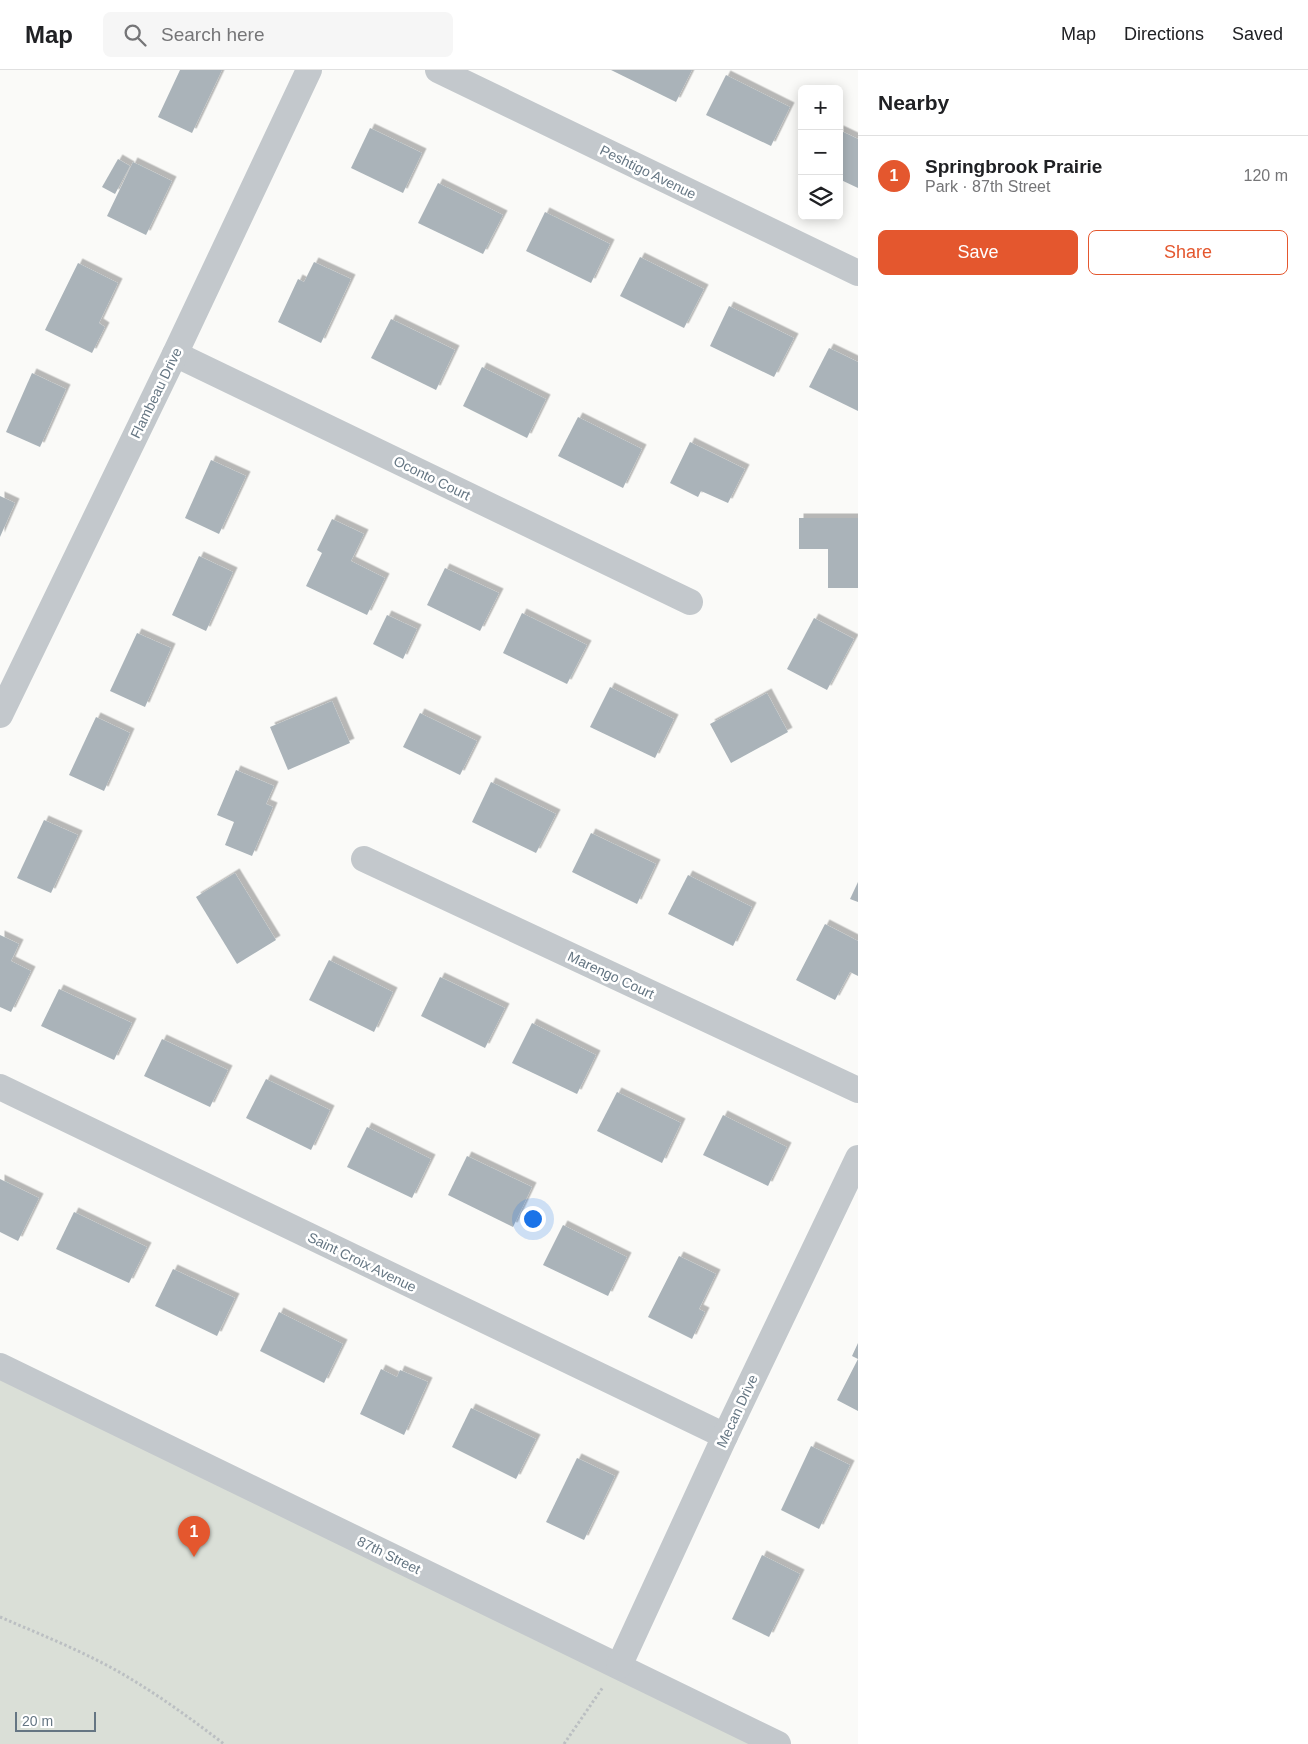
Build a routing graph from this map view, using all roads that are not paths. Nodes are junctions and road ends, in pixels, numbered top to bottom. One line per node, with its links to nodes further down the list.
1 (310, 70): 4 (street, Flambeau Drive)
2 (438, 70): 3 (street, Peshtigo Avenue)
3 (858, 273)
4 (175, 354): 5 (street, Oconto Court); 6 (street, Flambeau Drive)
5 (690, 602)
6 (0, 715)
7 (364, 859): 9 (street, Marengo Court)
8 (0, 1087): 12 (street, Saint Croix Avenue)
9 (858, 1090)
10 (858, 1158): 12 (street, Mecan Drive)
11 (0, 1366): 13 (street, 87th Street)
12 (725, 1436): 13 (street, Mecan Drive)
13 (619, 1666): 14 (street, 87th Street)
14 (778, 1744)

